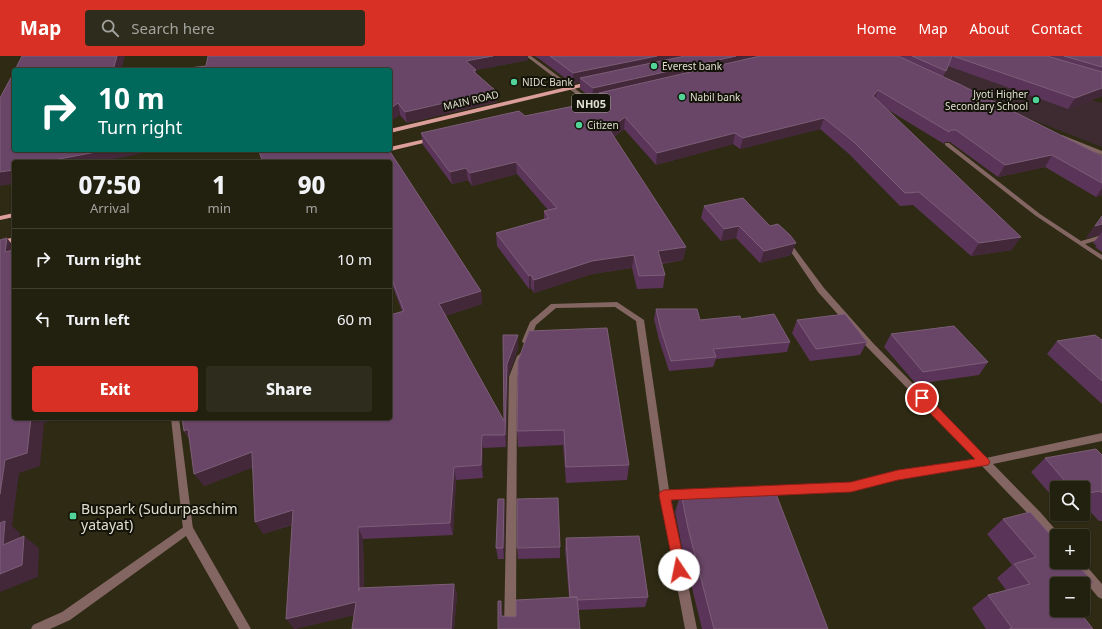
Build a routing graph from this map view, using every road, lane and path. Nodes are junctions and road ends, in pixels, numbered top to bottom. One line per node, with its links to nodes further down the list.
1 (528, 56): 3 (street)
2 (600, 81): 3 (main road, MAIN ROAD / NH05)
3 (570, 88): 5 (street); 7 (main road, MAIN ROAD / NH05)
4 (599, 101): 5 (main road, NH05)
5 (591, 103): 6 (main road, NH05)
6 (584, 105)
7 (392, 131)
8 (444, 136): 11 (main road)
9 (1058, 136): 12 (street)
10 (947, 144): 19 (street)
11 (392, 149)
12 (1102, 153)
13 (282, 156): 14 (main road)
14 (272, 160)
15 (12, 215): 16 (main road)
16 (0, 218)
17 (1102, 237): 19 (street)
18 (12, 241): 20 (main road)
19 (1080, 243): 22 (street)
20 (0, 244)
21 (790, 246): 25 (street)
22 (1102, 258)
23 (175, 420): 29 (street)
24 (1102, 437): 25 (street)
25 (984, 462): 26 (street); 30 (street)
26 (758, 491)
27 (703, 494): 28 (street)
28 (664, 495): 35 (street); 36 (street)
29 (188, 529): 33 (street); 34 (street)
30 (1050, 531)
31 (1082, 569): 32 (street)
32 (1102, 592)
33 (37, 629)
34 (245, 629)
35 (510, 629)
36 (691, 629)

